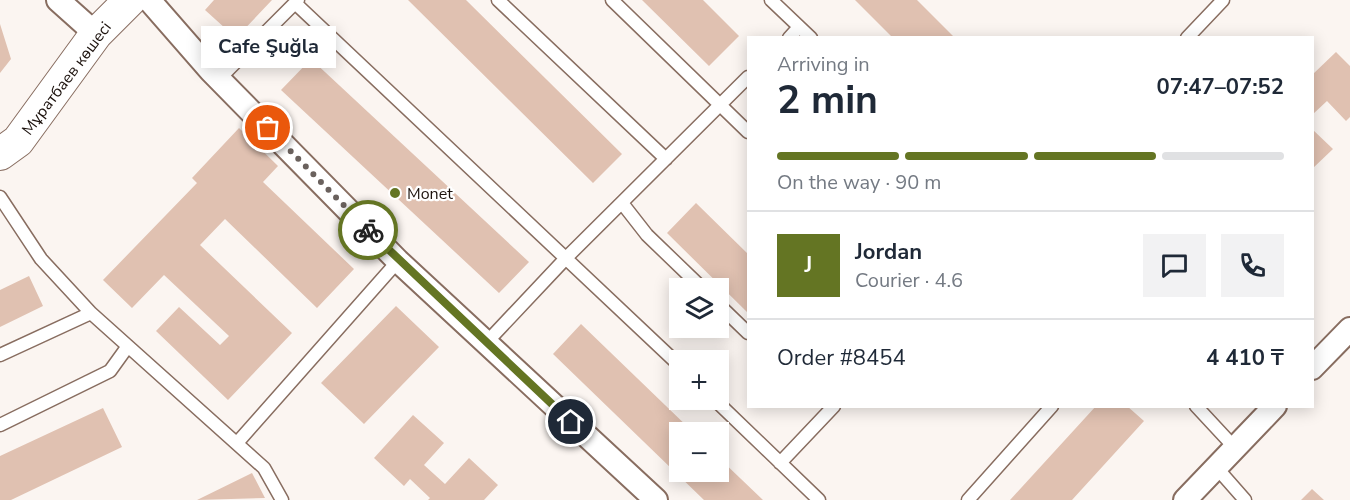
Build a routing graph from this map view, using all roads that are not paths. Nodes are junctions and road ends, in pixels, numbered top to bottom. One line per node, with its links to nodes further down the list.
1 (58, 0): 10 (street)
2 (130, 0): 10 (street, Мұратбаев көшесі)
3 (149, 0): 15 (street)
4 (498, 0): 19 (lane)
5 (612, 0): 16 (lane)
6 (771, 0): 9 (lane)
7 (1223, 0): 13 (lane)
8 (297, 2): 15 (lane); 22 (lane)
9 (799, 27): 11 (lane); 12 (lane)
10 (96, 34): 18 (street, Мұратбаев көшесі)
11 (791, 36)
12 (809, 36)
13 (1189, 36)
14 (747, 78): 16 (lane)
15 (219, 79): 23 (street)
16 (720, 105): 17 (lane); 19 (lane)
17 (747, 131)
18 (0, 154)
19 (666, 159): 21 (lane)
20 (0, 197): 25 (lane)
21 (622, 203): 22 (lane); 24 (lane)
22 (567, 257): 29 (lane); 32 (lane)
23 (398, 261): 29 (street); 40 (lane)
24 (692, 278)
25 (91, 313): 30 (lane); 31 (lane)
26 (729, 315): 28 (lane)
27 (1350, 329): 33 (street)
28 (747, 332)
29 (486, 343): 45 (street)
30 (128, 346): 39 (lane); 40 (lane)
31 (0, 355)
32 (669, 355)
33 (1314, 366)
34 (830, 408): 42 (lane)
35 (1050, 408): 47 (lane)
36 (1198, 408): 41 (lane)
37 (1273, 408): 41 (street)
38 (725, 410): 42 (lane)
39 (0, 425)
40 (237, 443): 44 (lane)
41 (1235, 448): 43 (street)
42 (780, 463): 46 (lane)
43 (1216, 467): 48 (street); 49 (lane)
44 (282, 500)
45 (656, 500)
46 (819, 500)
47 (968, 500)
48 (1185, 500)
49 (1245, 500)

